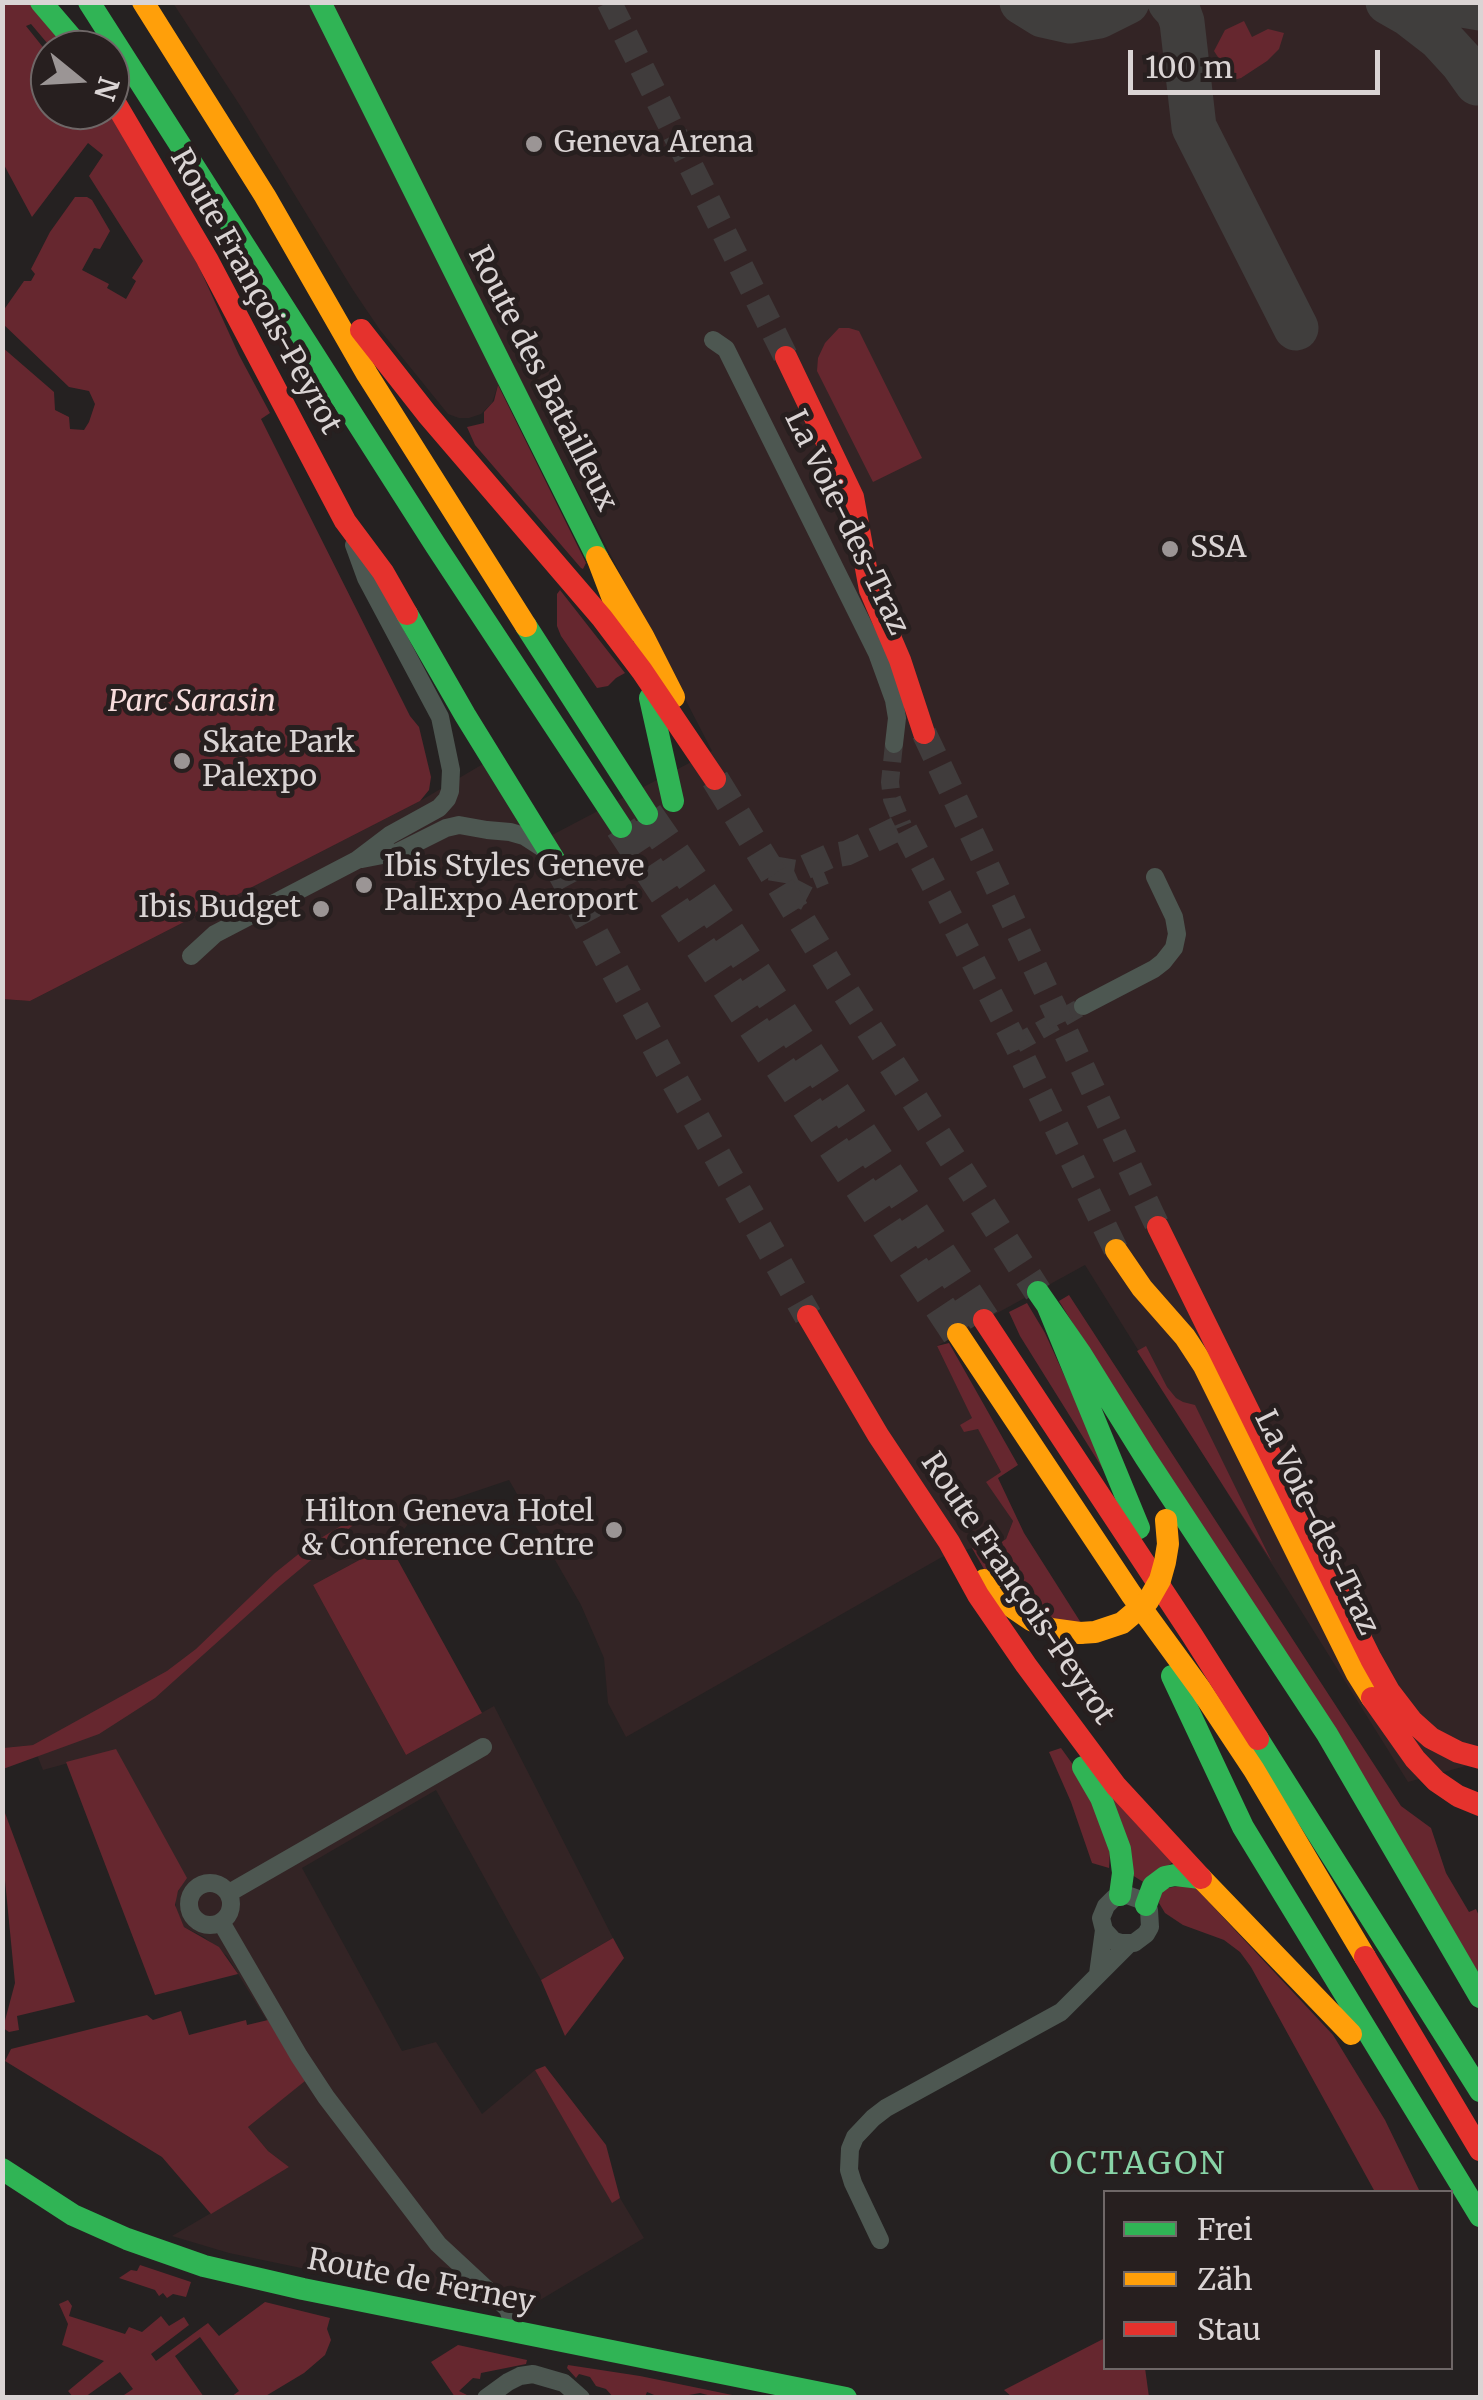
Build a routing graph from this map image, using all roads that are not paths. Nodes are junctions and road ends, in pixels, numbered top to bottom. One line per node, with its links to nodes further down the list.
1 (41, 2): 6 (main road)
2 (54, 2): 7 (main road)
3 (89, 2): 19 (main road)
4 (143, 2): 9 (main road)
5 (320, 2): 13 (main road, Route des Batailleux)
6 (65, 30)
7 (70, 30)
8 (130, 128): 12 (main road, Route François-Peyrot)
9 (265, 196): 14 (main road); 18 (main road)
10 (713, 340): 16 (street, La Voie-des-Traz)
11 (786, 357): 15 (main road)
12 (345, 521): 20 (main road, Route François-Peyrot); 21 (street, Route François-Peyrot)
13 (597, 557): 14 (main road); 14 (main road, Route des Batailleux)
14 (642, 671): 17 (main road)
15 (924, 733)
16 (894, 744)
17 (672, 801)
18 (648, 814)
19 (621, 827)
20 (552, 856): 21 (street, Route François-Peyrot)
21 (357, 860): 23 (street, Route François-Peyrot)
22 (1155, 877): 24 (street)
23 (191, 956)
24 (1082, 1006)
25 (1158, 1227): 36 (main road)
26 (1116, 1250): 37 (main road, La Voie-des-Traz)
27 (808, 1316): 31 (main road, Route François-Peyrot)
28 (984, 1320): 33 (main road)
29 (958, 1334): 32 (main road)
30 (1145, 1457): 31 (main road, bridge); 33 (main road); 46 (main road)
31 (949, 1542): 34 (main road, Route François-Peyrot)
32 (1144, 1613): 47 (main road); 49 (main road)
33 (1192, 1634): 48 (main road)
34 (1026, 1665): 38 (main road, Route François-Peyrot); 40 (main road)
35 (483, 1747): 39 (street)
36 (1480, 1758)
37 (1480, 1805)
38 (1201, 1878): 41 (main road); 47 (main road, Route François-Peyrot)
39 (229, 1894): 42 (street); 42 (street)
40 (1120, 1896): 41 (street); 43 (street)
41 (1146, 1905): 44 (street)
42 (221, 1922): 53 (street)
43 (1104, 1930): 44 (street); 45 (street)
44 (1128, 1944): 45 (street)
45 (1098, 1974): 52 (street)
46 (1480, 1998)
47 (1398, 2085): 51 (main road)
48 (1480, 2091)
49 (1480, 2150)
50 (2, 2169): 53 (main road, Route de Ferney)
51 (1480, 2216)
52 (880, 2240)
53 (509, 2330): 56 (main road, Route de Ferney)
54 (486, 2398): 55 (street)
55 (581, 2398)
56 (846, 2398)

